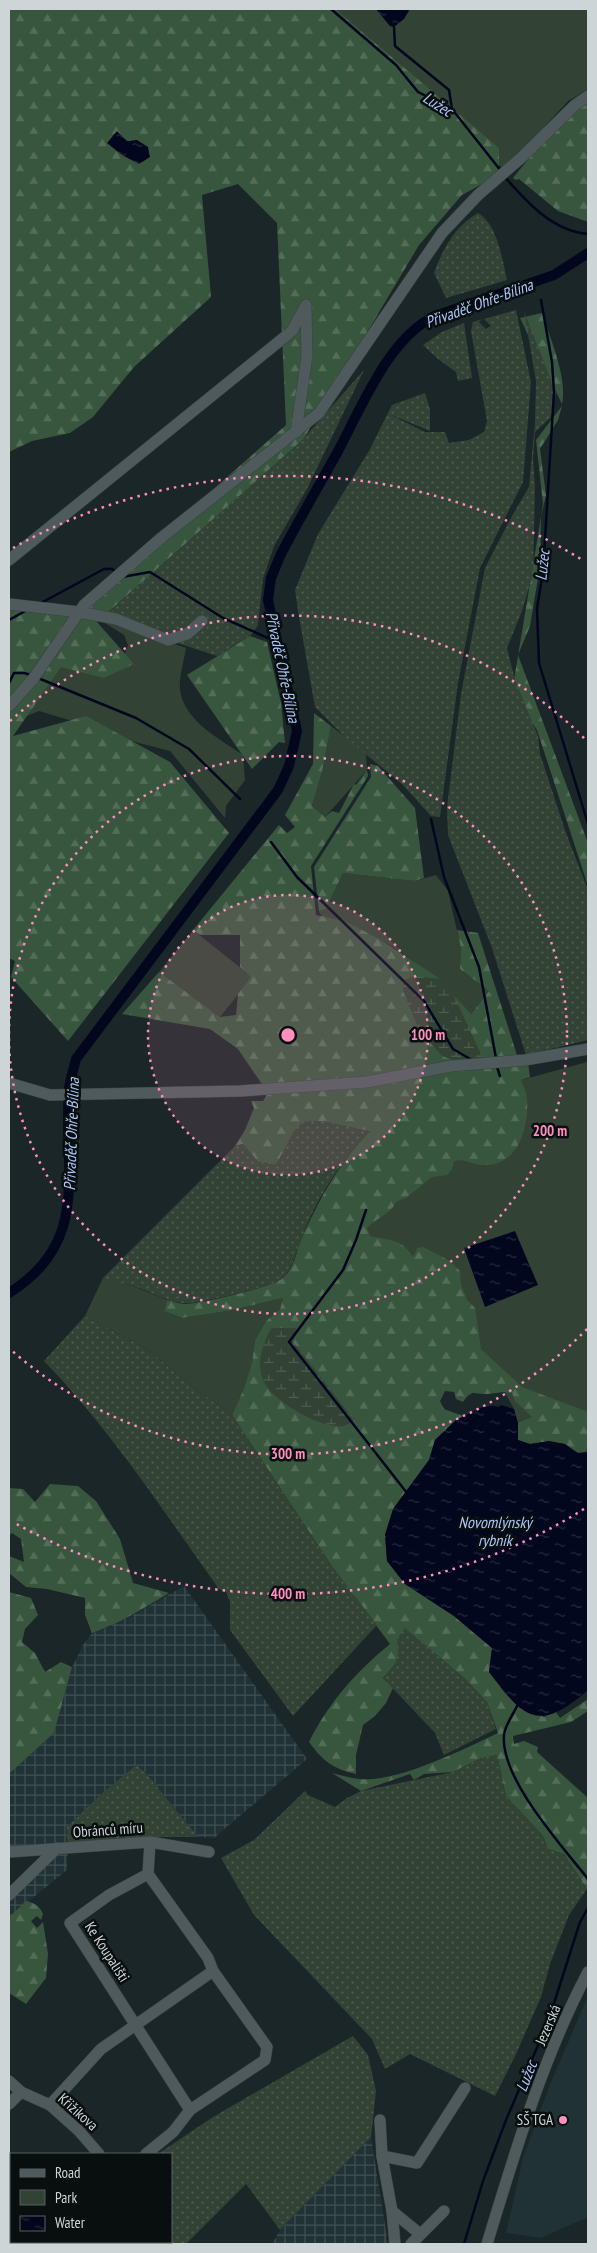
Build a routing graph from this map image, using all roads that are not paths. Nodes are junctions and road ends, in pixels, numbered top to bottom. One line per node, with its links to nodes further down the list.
1 (588, 96): 2 (street)
2 (296, 432): 3 (street); 5 (street)
3 (9, 560)
4 (9, 604): 5 (street)
5 (79, 612): 6 (street); 7 (street)
6 (202, 621)
7 (9, 706)
8 (588, 1049): 9 (street)
9 (9, 1083)
10 (150, 1842): 11 (street, Obránců míru); 13 (street, Obránců míru); 14 (street)
11 (57, 1848): 12 (street, Obránců míru); 15 (street)
12 (9, 1852)
13 (209, 1852)
14 (148, 1874): 16 (street); 18 (street, Ke Koupališti)
15 (9, 1895)
16 (213, 1971): 18 (street); 24 (street)
17 (588, 1972): 34 (street, Jezerská)
18 (136, 2025): 23 (street); 24 (street, Ke Koupališti)
19 (9, 2081): 21 (street, Křižíkova)
20 (465, 2088): 28 (street)
21 (21, 2092): 22 (street); 23 (street, Křižíkova)
22 (9, 2104)
23 (50, 2105): 26 (street, Křižíkova)
24 (190, 2110): 27 (street)
25 (380, 2120): 28 (street)
26 (98, 2153)
27 (147, 2153)
28 (382, 2156): 29 (street)
29 (392, 2211): 31 (street); 32 (street)
30 (444, 2211): 31 (street)
31 (420, 2234): 33 (street)
32 (395, 2244)
33 (412, 2244)
34 (487, 2244)

